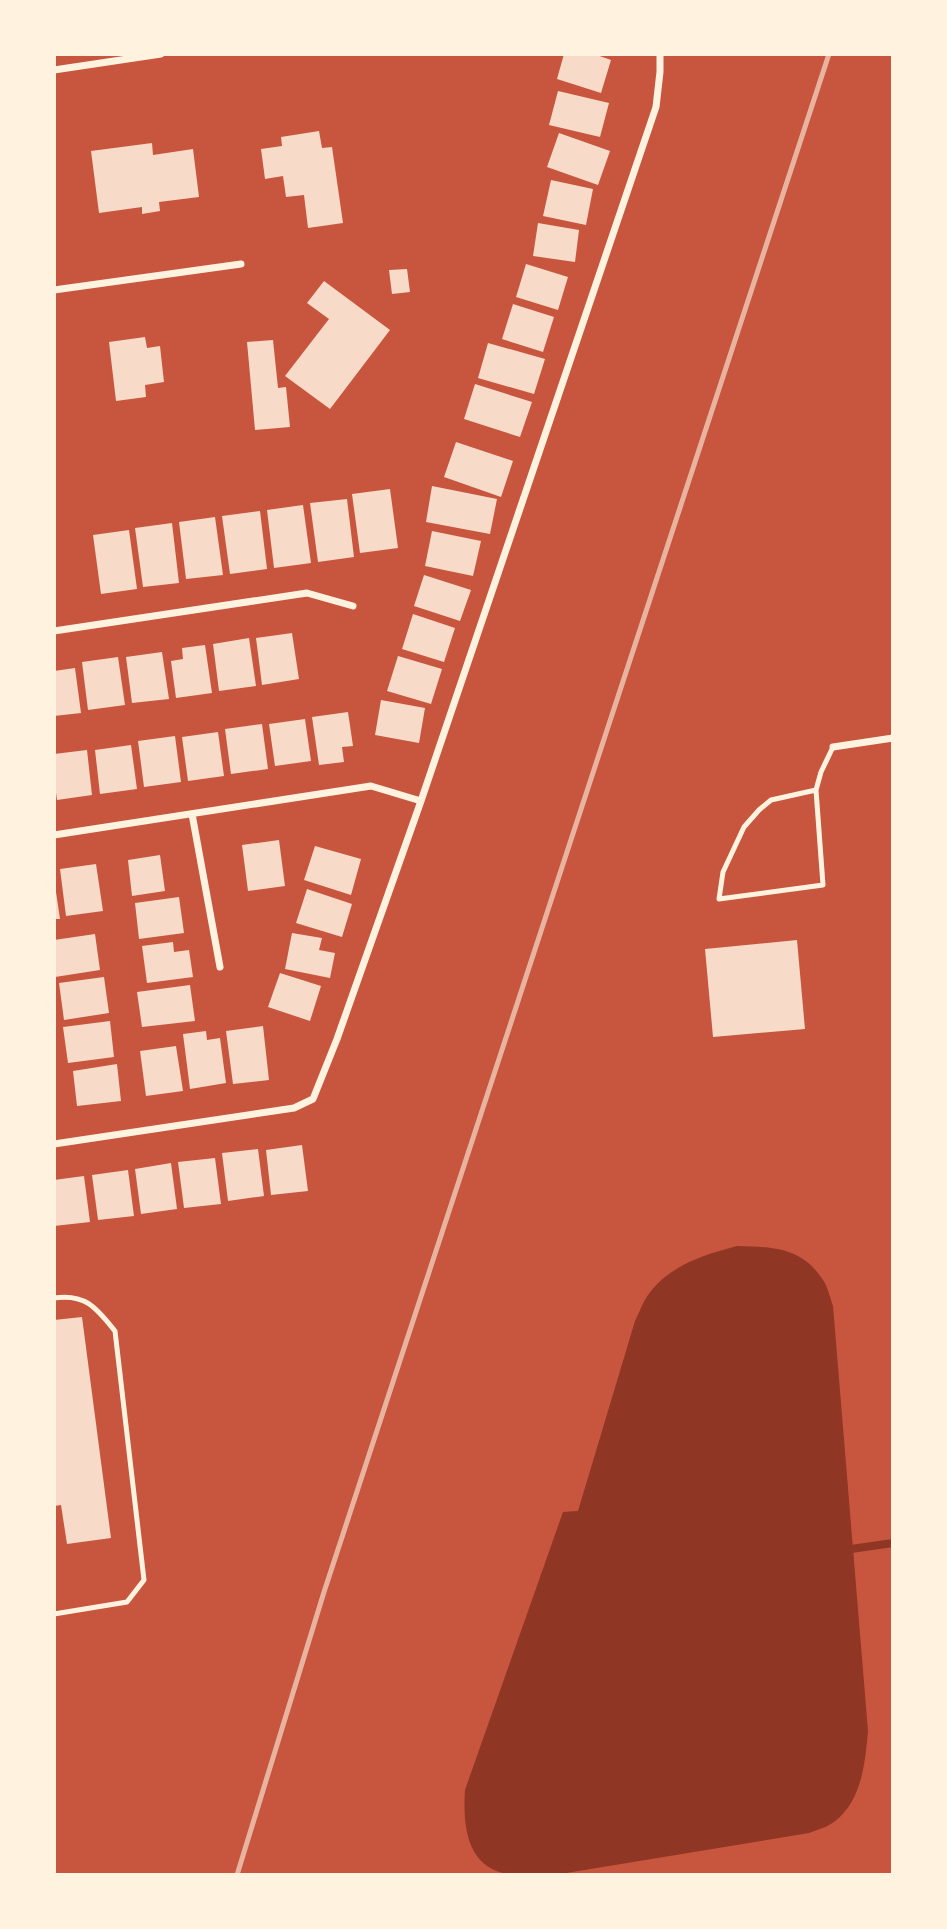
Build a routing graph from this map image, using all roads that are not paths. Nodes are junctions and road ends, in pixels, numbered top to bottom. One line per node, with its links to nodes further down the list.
1 (162, 54): 3 (street)
2 (660, 54): 11 (street)
3 (54, 70)
4 (240, 264): 5 (street)
5 (54, 290)
6 (354, 606): 7 (street)
7 (54, 631)
8 (893, 738): 9 (street)
9 (833, 747): 10 (lane)
10 (816, 790): 10 (lane)
11 (421, 801): 12 (street); 15 (street)
12 (192, 814): 13 (street); 14 (street)
13 (54, 835)
14 (220, 967)
15 (54, 1144)
16 (54, 1298): 17 (lane)
17 (54, 1614)

